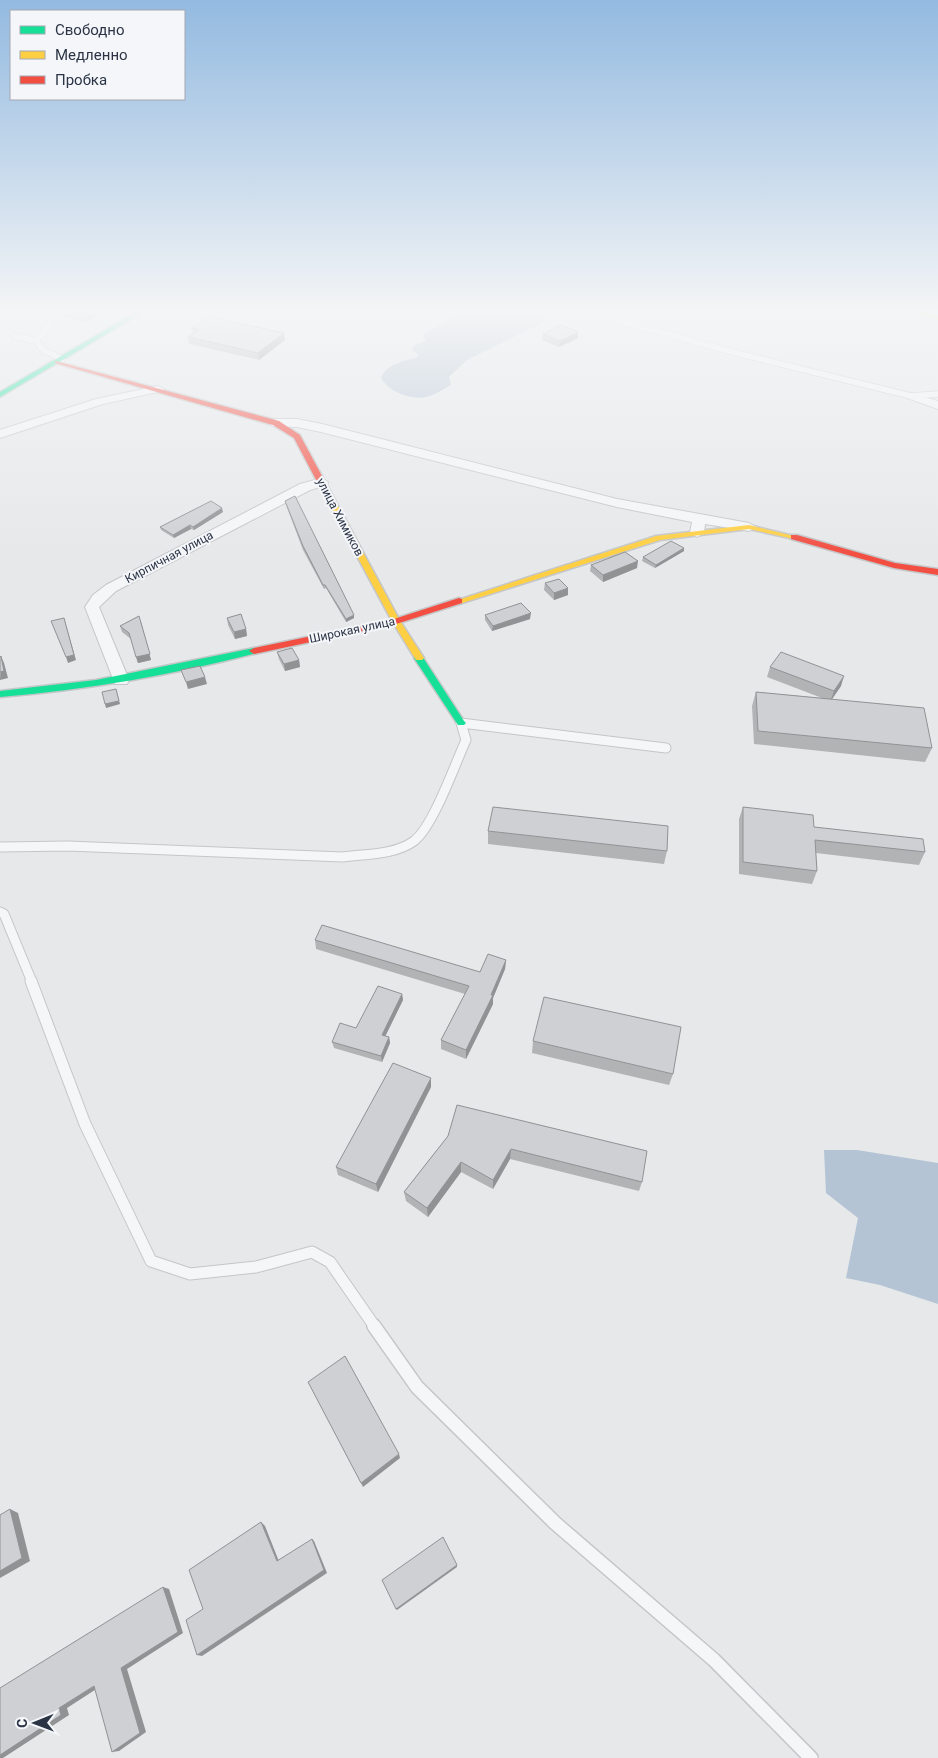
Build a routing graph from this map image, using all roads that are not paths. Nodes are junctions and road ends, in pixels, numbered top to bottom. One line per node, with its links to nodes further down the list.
1 (148, 391): 8 (street)
2 (165, 391): 7 (street, улица Химиков)
3 (891, 391): 5 (lane)
4 (938, 394): 5 (lane)
5 (911, 396): 6 (street)
6 (938, 405)
7 (276, 423): 9 (street, улица Химиков); 10 (street)
8 (0, 434)
9 (322, 482): 14 (street, улица Химиков); 15 (street, Кирпичная улица)
10 (699, 519): 11 (street); 12 (street)
11 (749, 527): 12 (street, Широкая улица); 13 (street, Широкая улица)
12 (697, 533): 14 (street, Широкая улица)
13 (938, 572)
14 (396, 621): 15 (street, Широкая улица); 17 (street, улица Химиков)
15 (121, 680): 16 (street, Широкая улица)
16 (0, 694)
17 (461, 723): 18 (lane); 19 (lane)
18 (666, 748)
19 (0, 847)
20 (0, 912): 21 (lane)
21 (811, 1758)

